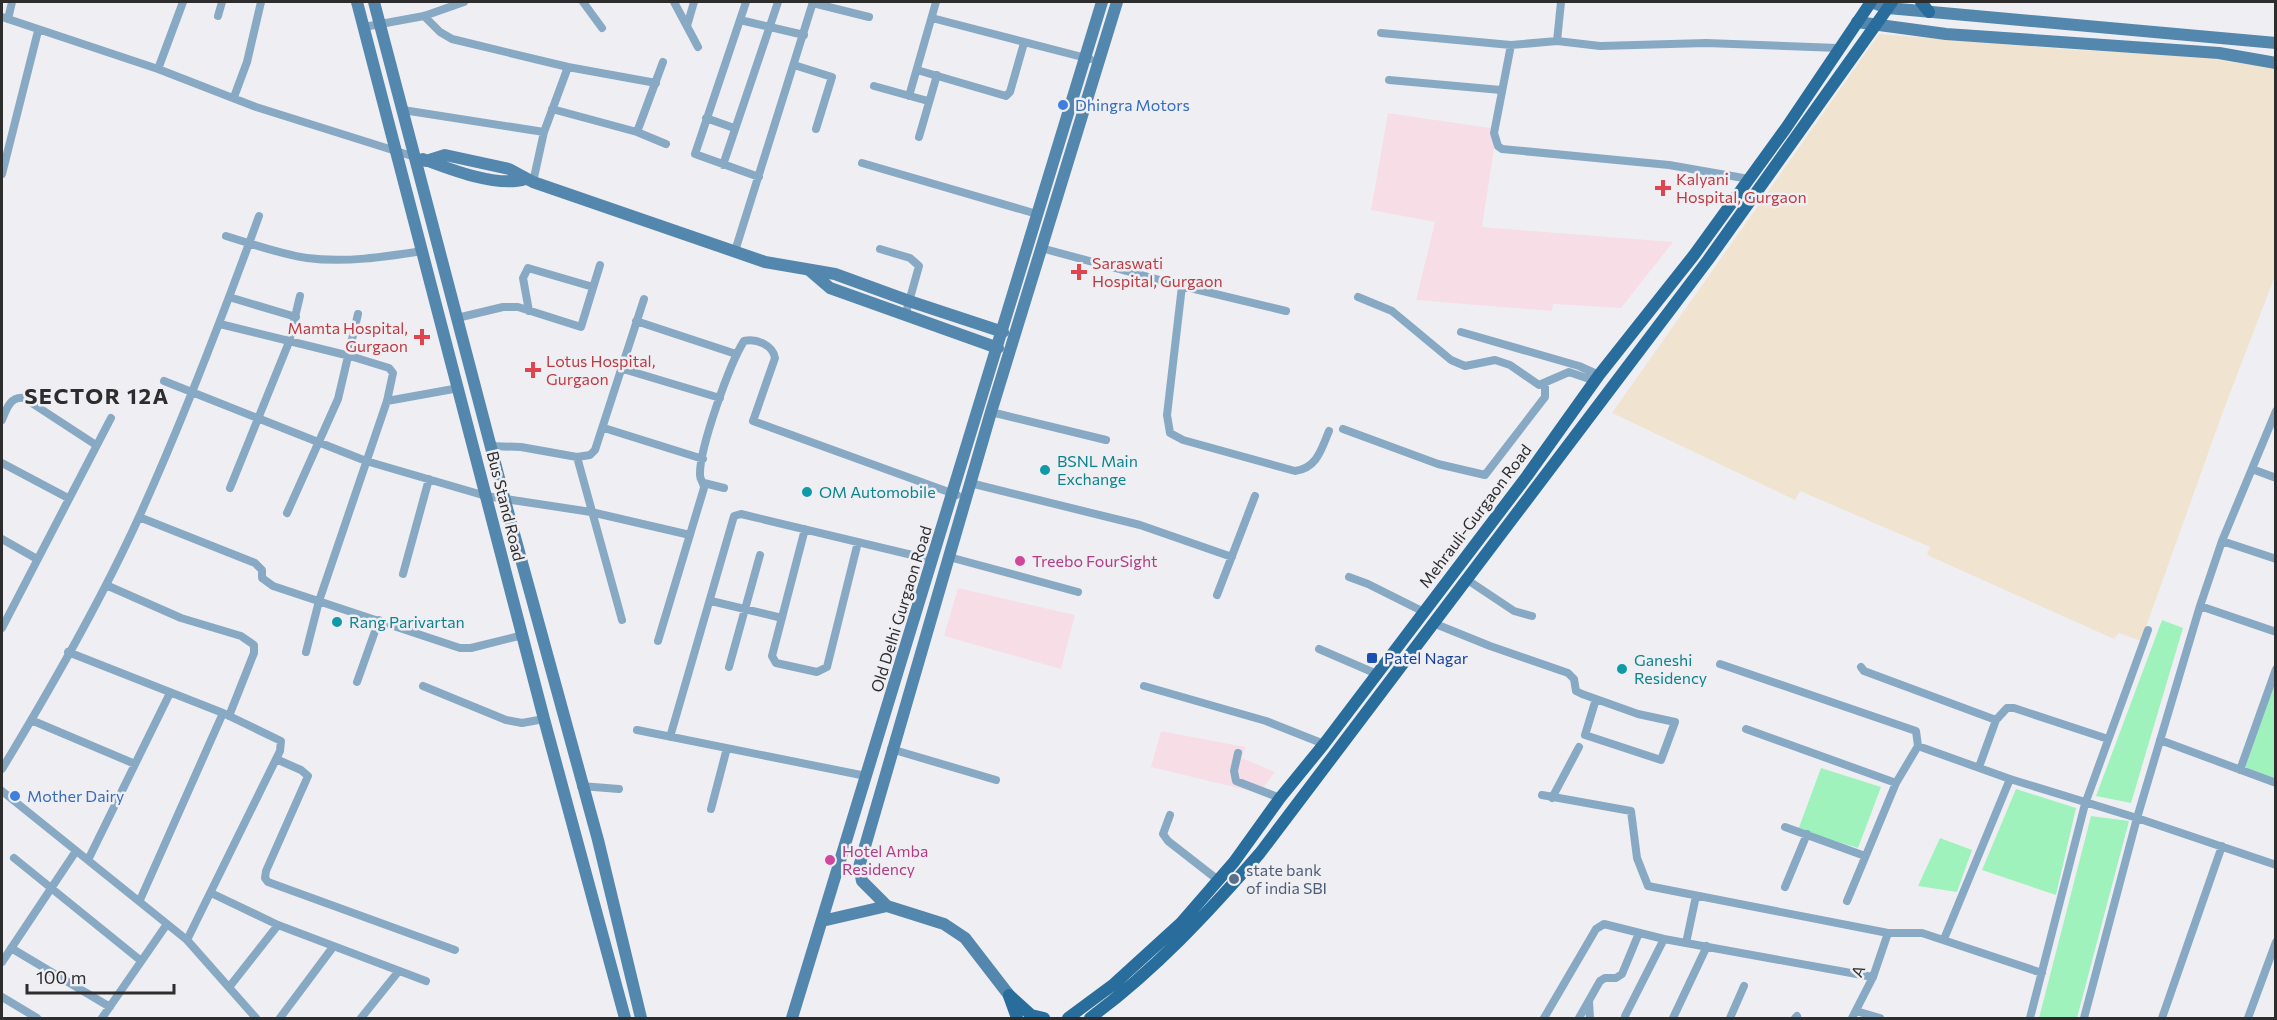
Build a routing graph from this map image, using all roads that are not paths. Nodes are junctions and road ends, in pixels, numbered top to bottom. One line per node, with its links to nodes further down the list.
1 (12, 2): 24 (street)
2 (183, 2): 49 (street)
3 (222, 2): 21 (street)
4 (261, 2): 57 (street)
5 (357, 2): 31 (street, Bus Stand Road)
6 (374, 2): 28 (street, Bus Stand Road)
7 (464, 2): 22 (street)
8 (584, 2): 32 (street)
9 (674, 2): 29 (street)
10 (694, 2): 29 (street)
11 (746, 2): 26 (street)
12 (778, 2): 33 (street)
13 (813, 2): 23 (street); 36 (street)
14 (936, 2): 25 (street)
15 (1099, 2): 43 (street, Old Delhi Gurgaon Road)
16 (1117, 2): 45 (street, Old Delhi Gurgaon Road)
17 (1561, 2): 37 (street)
18 (1871, 2): 19 (street); 27 (main road, Mehrauli-Gurgaon Road)
19 (1890, 5): 20 (street); 30 (main road, Mehrauli-Gurgaon Road)
20 (1925, 7): 39 (street)
21 (218, 16)
22 (424, 16): 28 (street); 48 (street)
23 (869, 17)
24 (5, 18): 34 (street)
25 (932, 18): 38 (street); 50 (street)
26 (741, 20): 33 (street); 61 (street)
27 (1857, 22): 30 (street); 42 (main road, Mehrauli-Gurgaon Road)
28 (381, 25): 31 (street); 60 (street, Bus Stand Road)
29 (687, 26): 41 (street)
30 (1875, 26): 46 (street); 110 (main road, Mehrauli-Gurgaon Road)
31 (364, 27): 68 (street, Bus Stand Road)
32 (602, 28)
33 (770, 28): 36 (street); 62 (street)
34 (38, 31): 49 (street); 70 (street)
35 (1381, 33): 40 (street)
36 (804, 35): 47 (street)
37 (1557, 41): 40 (street); 42 (street)
38 (1024, 43): 43 (street); 51 (street)
39 (2276, 43)
40 (1511, 45): 55 (street)
41 (698, 47)
42 (1838, 48): 75 (main road, Mehrauli-Gurgaon Road)
43 (1085, 58): 45 (street); 77 (street, Old Delhi Gurgaon Road)
44 (663, 62): 53 (street)
45 (1099, 62): 81 (street, Old Delhi Gurgaon Road)
46 (2276, 63)
47 (794, 65): 63 (street); 74 (street)
48 (568, 67): 53 (street); 59 (street)
49 (158, 69): 57 (street)
50 (917, 70): 51 (street); 56 (street)
51 (936, 75): 58 (street)
52 (1389, 80): 55 (street)
53 (656, 83): 65 (street)
54 (874, 86): 56 (street)
55 (1501, 90): 75 (street)
56 (909, 96): 58 (street)
57 (234, 97): 68 (street)
58 (928, 101): 66 (street)
59 (552, 109): 64 (street); 65 (street)
60 (403, 110): 64 (street); 69 (street, Bus Stand Road)
61 (706, 118): 62 (street); 72 (street)
62 (735, 128): 72 (street)
63 (816, 129)
64 (544, 132): 76 (street)
65 (637, 132): 67 (street)
66 (918, 136)
67 (666, 144)
68 (398, 154): 69 (street); 83 (street, Bus Stand Road)
69 (421, 159): 76 (street); 99 (street, Bus Stand Road)
70 (4, 160): 73 (street)
71 (862, 163): 77 (street)
72 (723, 165): 74 (street)
73 (2, 174)
74 (759, 177): 84 (street)
75 (1749, 179): 109 (main road, Mehrauli-Gurgaon Road)
76 (529, 180): 84 (street)
77 (1037, 214): 102 (street, Old Delhi Gurgaon Road)
78 (259, 216): 80 (street)
79 (226, 236): 80 (street)
80 (250, 243): 83 (street); 90 (street)
81 (1041, 248): 87 (street); 118 (street, Old Delhi Gurgaon Road)
82 (880, 249): 93 (street)
83 (422, 251): 113 (street, Bus Stand Road)
84 (735, 251): 86 (street)
85 (600, 265): 88 (street)
86 (809, 270): 93 (street); 97 (street)
87 (1182, 286): 95 (street); 124 (street)
88 (592, 287): 94 (street); 94 (street)
89 (300, 296): 98 (street)
90 (229, 297): 98 (street); 101 (street)
91 (1358, 297): 112 (street)
92 (644, 299): 100 (street)
93 (909, 301): 97 (street); 102 (street)
94 (529, 311): 99 (street)
95 (1286, 311)
96 (358, 314): 107 (street)
97 (905, 316): 105 (street)
98 (296, 317): 104 (street)
99 (457, 318): 128 (street, Bus Stand Road)
100 (636, 321): 106 (street); 108 (street)
101 (220, 324): 104 (street); 114 (street)
102 (1003, 332): 105 (street, Old Delhi Gurgaon Road)
103 (1461, 332): 109 (street)
104 (289, 342): 107 (street); 121 (street)
105 (998, 348): 140 (street, Old Delhi Gurgaon Road)
106 (736, 354): 115 (street); 140 (street)
107 (350, 356): 116 (street); 126 (street)
108 (623, 369): 115 (street); 122 (street)
109 (1599, 376): 110 (main road); 112 (street); 170 (main road, Mehrauli-Gurgaon Road)
110 (1615, 379): 162 (main road, Mehrauli-Gurgaon Road)
111 (164, 381): 114 (street)
112 (1545, 384): 123 (street)
113 (459, 388): 116 (street); 141 (street, Bus Stand Road)
114 (192, 393): 121 (street); 148 (street)
115 (720, 398): 130 (street)
116 (387, 401): 131 (street)
117 (2276, 411): 133 (street)
118 (991, 412): 125 (street); 137 (street, Old Delhi Gurgaon Road)
119 (111, 418): 127 (street)
120 (2, 420): 127 (street)
121 (260, 420): 126 (street); 138 (street)
122 (604, 428): 129 (street); 130 (street)
123 (1343, 429)
124 (1329, 432)
125 (1106, 440)
126 (318, 443): 131 (street); 147 (street)
127 (96, 444): 145 (street)
128 (491, 446): 129 (street); 143 (street, Bus Stand Road)
129 (577, 457): 146 (street)
130 (703, 459): 136 (street)
131 (366, 461): 135 (street); 166 (street)
132 (2, 463): 145 (street)
133 (2252, 469): 134 (street); 152 (street)
134 (2276, 478)
135 (429, 479): 141 (street); 160 (street)
136 (704, 483): 139 (street); 150 (street)
137 (970, 483): 144 (street, Old Delhi Gurgaon Road); 156 (street)
138 (230, 488)
139 (724, 488)
140 (953, 494): 144 (street); 159 (street, Old Delhi Gurgaon Road)
141 (486, 496): 143 (street); 179 (street, Bus Stand Road)
142 (1255, 496): 156 (street)
143 (504, 497): 146 (street); 223 (street, Bus Stand Road)
144 (966, 497): 155 (street, Old Delhi Gurgaon Road)
145 (68, 498): 157 (street)
146 (591, 512): 150 (street); 174 (street)
147 (287, 513)
148 (139, 518): 163 (street); 166 (street)
149 (805, 529): 153 (street); 167 (street); 172 (street)
150 (690, 535): 180 (street)
151 (2, 539): 157 (street)
152 (2222, 541): 158 (street); 168 (street)
153 (858, 542): 159 (street); 172 (street)
154 (760, 555): 169 (street)
155 (948, 557): 164 (street); 203 (street, Old Delhi Gurgaon Road)
156 (1232, 557): 165 (street)
157 (37, 559): 176 (street)
158 (2276, 559)
159 (933, 560): 202 (street, Old Delhi Gurgaon Road)
160 (403, 574)
161 (1349, 578): 170 (street)
162 (1466, 579): 171 (street); 175 (main road, Mehrauli-Gurgaon Road)
163 (106, 585): 182 (street); 196 (street)
164 (1078, 592)
165 (1217, 596)
166 (319, 601): 173 (street); 183 (street)
167 (711, 601): 169 (street); 204 (street)
168 (2200, 606): 178 (street); 206 (street)
169 (747, 610): 172 (street); 187 (street)
170 (1424, 612): 184 (main road, Mehrauli-Gurgaon Road)
171 (1532, 616)
172 (782, 618)
173 (379, 620): 179 (street); 191 (street)
174 (622, 620)
175 (1433, 623): 185 (main road, Mehrauli-Gurgaon Road); 195 (street)
176 (2, 628)
177 (2148, 630): 205 (street)
178 (2276, 632)
179 (523, 635): 197 (street, Bus Stand Road)
180 (658, 640)
181 (1319, 648): 190 (street)
182 (68, 652): 194 (street); 198 (street)
183 (306, 652)
184 (1390, 657): 185 (main road); 190 (main road, Mehrauli-Gurgaon Road)
185 (1403, 664): 289 (main road, Mehrauli-Gurgaon Road)
186 (1720, 664): 208 (street)
187 (729, 667)
188 (1860, 667): 199 (street)
189 (2276, 669): 217 (street)
190 (1377, 674): 207 (main road, Mehrauli-Gurgaon Road)
191 (357, 682)
192 (423, 686): 197 (street)
193 (1144, 686): 207 (street)
194 (170, 693): 196 (street); 214 (street)
195 (1596, 699): 195 (street)
196 (226, 715): 213 (street); 248 (street)
197 (544, 719): 236 (street, Bus Stand Road)
198 (31, 720): 214 (street); 216 (street)
199 (1996, 720): 205 (street); 215 (street)
200 (1746, 729): 221 (street)
201 (637, 730): 204 (street)
202 (880, 731): 203 (street); 218 (street, Old Delhi Gurgaon Road)
203 (895, 736): 211 (street, Old Delhi Gurgaon Road)
204 (670, 737): 210 (street)
205 (2108, 739): 229 (street)
206 (2160, 740): 217 (street); 232 (street)
207 (1324, 744): 227 (main road, Mehrauli-Gurgaon Road)
208 (1918, 746): 215 (street); 221 (street)
209 (1579, 747): 228 (street)
210 (727, 748): 218 (street); 230 (street)
211 (891, 749): 220 (street); 250 (street, Old Delhi Gurgaon Road)
212 (1238, 753): 227 (street)
213 (276, 759): 246 (street); 264 (street)
214 (135, 764): 241 (street)
215 (1979, 767): 219 (street)
216 (2, 769)
217 (2240, 771): 222 (street)
218 (866, 776): 251 (street, Old Delhi Gurgaon Road)
219 (2010, 779): 229 (street); 257 (street)
220 (996, 780)
221 (1896, 783): 239 (street)
222 (2276, 783)
223 (581, 786): 224 (street); 235 (street, Bus Stand Road)
224 (619, 789)
225 (2, 791): 238 (street)
226 (1542, 795): 228 (street)
227 (1280, 798): 243 (main road, Mehrauli-Gurgaon Road)
228 (1551, 798): 247 (street)
229 (2085, 804): 232 (street); 268 (street)
230 (711, 809)
231 (1170, 815): 243 (street)
232 (2137, 818): 237 (street); 297 (street)
233 (1785, 827): 234 (street)
234 (1806, 834): 239 (street); 244 (street)
235 (598, 840): 236 (street); 284 (street, Bus Stand Road)
236 (579, 843): 283 (street, Bus Stand Road)
237 (2222, 846): 242 (street); 298 (street)
238 (76, 851): 241 (street); 245 (street)
239 (1864, 856): 249 (street)
240 (14, 858): 245 (street)
241 (88, 860): 248 (street)
242 (2276, 865)
243 (1218, 880): 288 (main road, Mehrauli-Gurgaon Road)
244 (1785, 887)
245 (53, 888): 263 (street); 266 (street)
246 (211, 893): 253 (street); 258 (street)
247 (1696, 896): 255 (street); 260 (street)
248 (140, 900): 252 (street)
249 (1847, 901)
250 (887, 906): 251 (street); 273 (street)
251 (822, 921): 285 (street, Old Delhi Gurgaon Road)
252 (167, 924): 258 (street); 266 (street)
253 (278, 925): 262 (street); 271 (street)
254 (1640, 933): 256 (street); 275 (street); 290 (street)
255 (1888, 933): 257 (street); 269 (street, A)
256 (1664, 939): 260 (street); 278 (street)
257 (1944, 939): 268 (street)
258 (187, 940): 271 (street)
259 (2276, 942): 299 (street)
260 (1686, 943): 261 (street)
261 (1707, 946): 269 (street); 293 (street)
262 (333, 947): 267 (street); 281 (street)
263 (11, 948): 265 (street); 276 (street)
264 (455, 950)
265 (2, 959)
266 (140, 960): 276 (street)
267 (398, 972): 270 (street); 282 (street)
268 (2042, 973): 296 (street)
269 (1873, 977): 277 (street, A)
270 (426, 981)
271 (230, 986): 280 (street)
272 (1744, 987): 294 (street)
273 (1009, 995): 286 (main road); 287 (main road)
274 (2, 997): 279 (street)
275 (1589, 1002): 291 (street); 292 (street)
276 (107, 1015)
277 (1854, 1015): 295 (street)
278 (1625, 1016)
279 (37, 1018)
280 (256, 1018)
281 (280, 1018)
282 (361, 1018)
283 (626, 1018)
284 (641, 1018)
285 (792, 1018)
286 (1017, 1018)
287 (1044, 1018)
288 (1068, 1018)
289 (1089, 1018)
290 (1544, 1018)
291 (1579, 1018)
292 (1590, 1018)
293 (1673, 1018)
294 (1730, 1018)
295 (1880, 1018)
296 (2030, 1018)
297 (2084, 1018)
298 (2162, 1018)
299 (2248, 1018)

